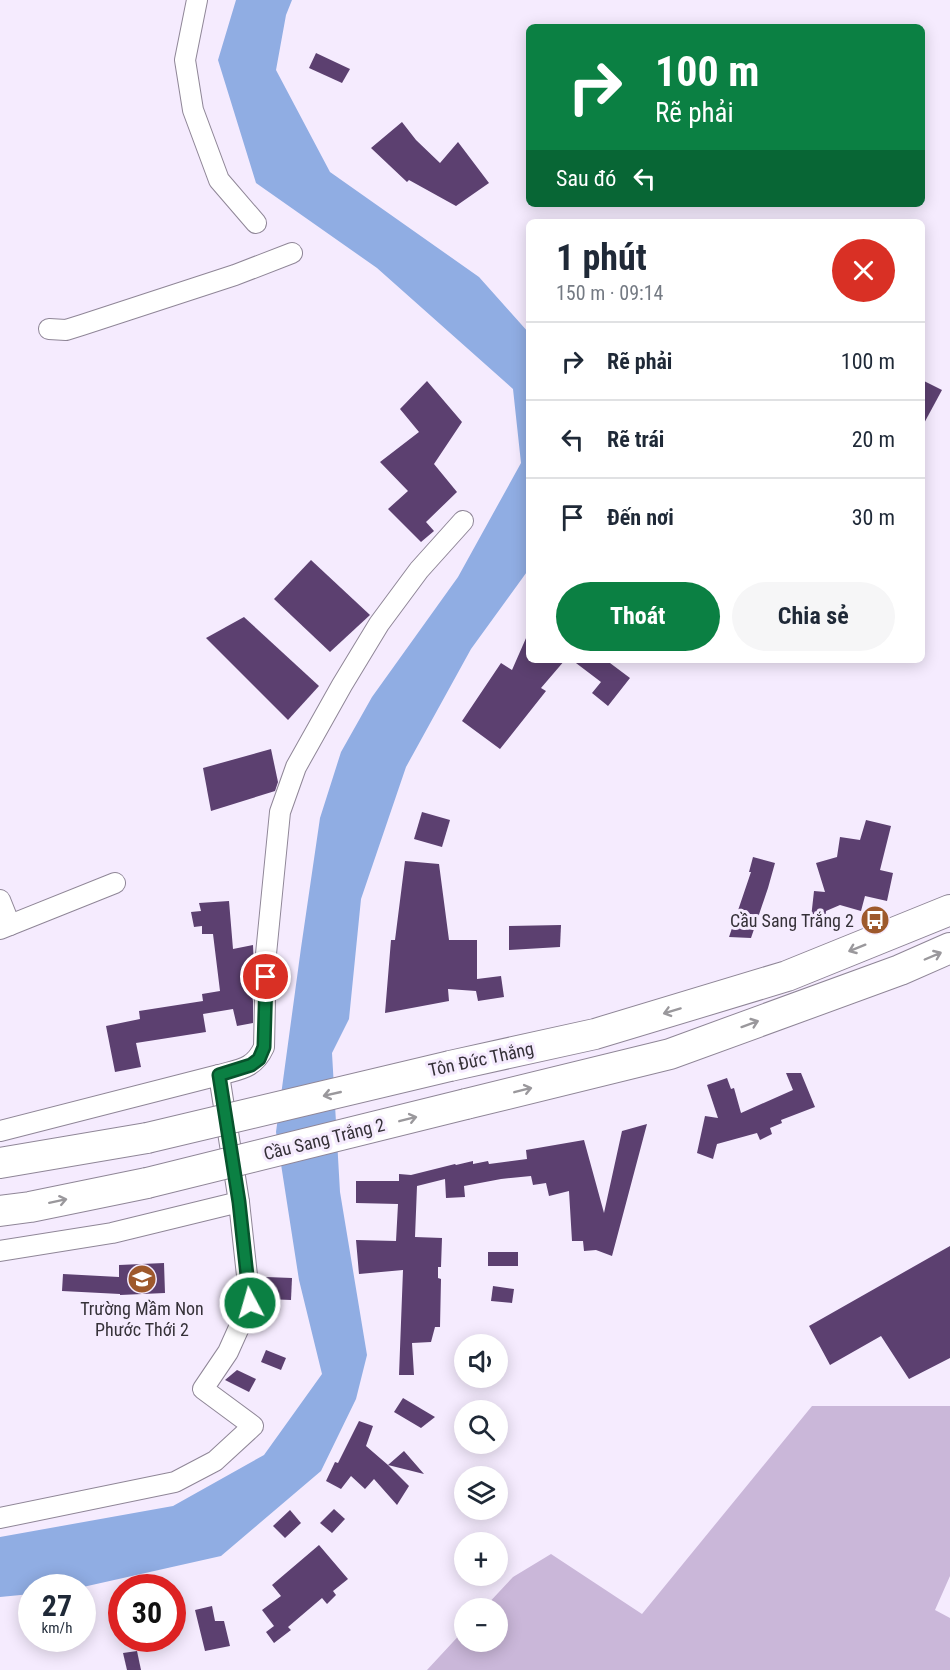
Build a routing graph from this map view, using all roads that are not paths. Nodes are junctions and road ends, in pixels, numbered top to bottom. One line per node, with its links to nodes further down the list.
1 (197, 0): 2 (street)
2 (256, 223)
3 (292, 253): 4 (street)
4 (49, 329)
5 (464, 521): 11 (street)
6 (116, 883): 9 (street)
7 (0, 900): 9 (street)
8 (950, 910): 13 (highway, Tôn Đức Thắng, one-way to 13, bridge)
9 (5, 927)
10 (950, 948): 15 (highway, Cầu Sang Trắng 2, one-way to 10, bridge)
11 (219, 1075): 12 (street); 14 (street)
12 (0, 1131)
13 (0, 1163)
14 (239, 1202): 16 (street); 17 (street)
15 (0, 1211)
16 (0, 1251)
17 (0, 1518)

